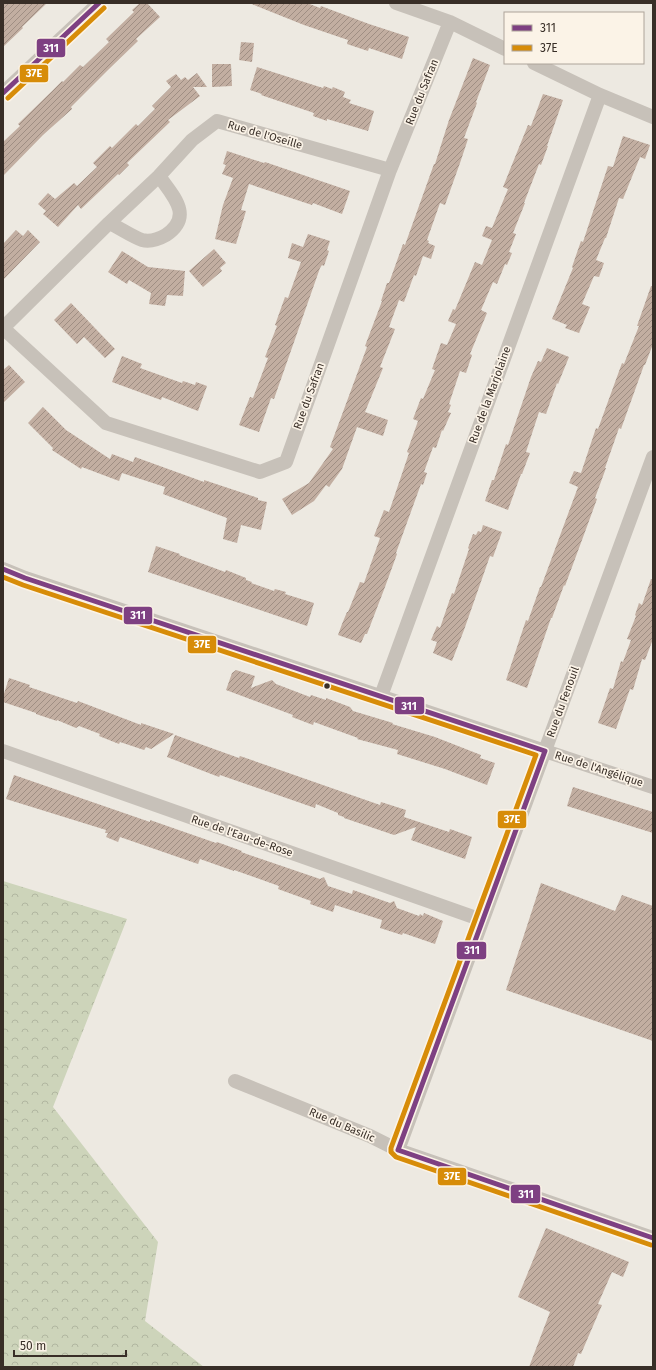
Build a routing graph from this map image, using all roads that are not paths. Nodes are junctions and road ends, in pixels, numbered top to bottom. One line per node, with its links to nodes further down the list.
1 (99, 3): 6 (street)
2 (396, 3): 3 (street)
3 (450, 22): 4 (street); 9 (street, Rue du Safran)
4 (504, 49)
5 (536, 64): 7 (street)
6 (3, 93)
7 (600, 95): 8 (street); 15 (street, Rue de la Marjolaine)
8 (653, 117)
9 (390, 170): 10 (street, Rue de l'Oseille); 12 (street, Rue du Safran)
10 (160, 176): 11 (street, Rue de l'Oseille); 11 (street)
11 (109, 223): 12 (street, Rue de l'Oseille)
12 (3, 328)
13 (653, 457): 17 (street, Rue du Fenouil)
14 (3, 568): 15 (street, Rue de l'Angélique)
15 (381, 696): 17 (street, Rue de l'Angélique)
16 (3, 751): 19 (street, Rue de l'Eau-de-Rose)
17 (545, 751): 18 (street, Rue de l'Angélique); 19 (street, Rue du Fenouil)
18 (653, 787)
19 (482, 920): 21 (street, Rue du Fenouil)
20 (235, 1081): 21 (street, Rue du Basilic)
21 (398, 1150): 22 (street, Rue du Basilic)
22 (653, 1238)

